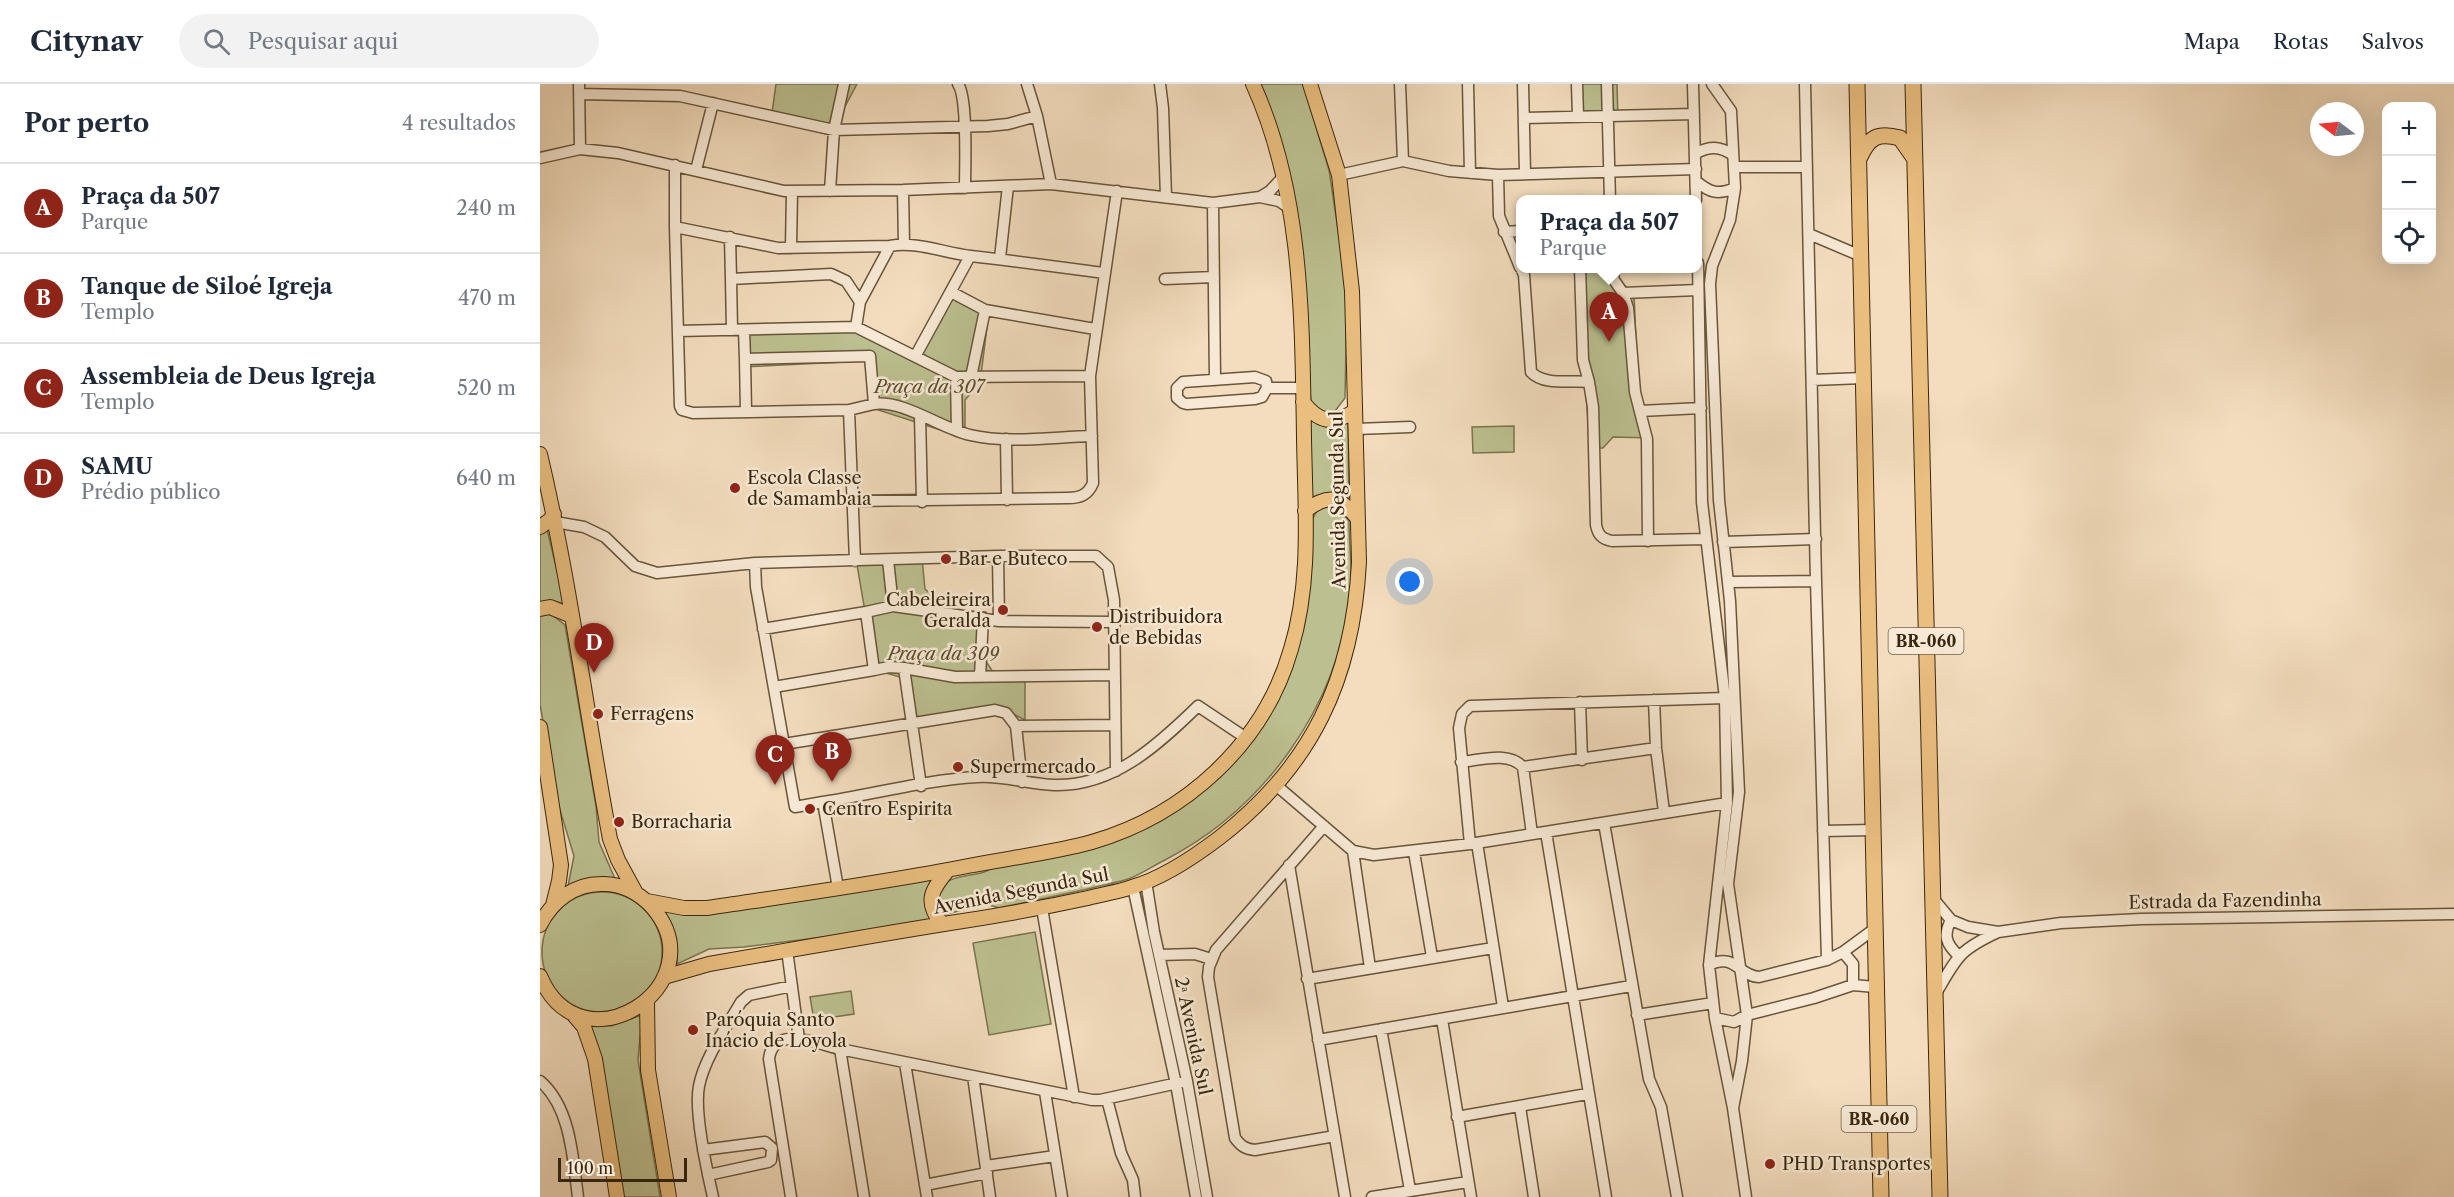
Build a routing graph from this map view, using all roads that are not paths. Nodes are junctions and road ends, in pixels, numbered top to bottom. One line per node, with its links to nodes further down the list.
1 (681, 84): 19 (street)
2 (844, 84): 27 (street)
3 (958, 84): 26 (street)
4 (1027, 84): 22 (street)
5 (1160, 84): 56 (street)
6 (1253, 84): 44 (main road, Avenida Segunda Sul)
7 (1310, 84): 42 (main road, Avenida Segunda Sul)
8 (1400, 84): 32 (street)
9 (1468, 84): 40 (street)
10 (1523, 84): 25 (street)
11 (1577, 84): 23 (street)
12 (1607, 84): 24 (street)
13 (1693, 84): 21 (street)
14 (1712, 84): 33 (street)
15 (1805, 84): 36 (street)
16 (1857, 84): 34 (highway, BR-060)
17 (1913, 84): 31 (highway, BR-060)
18 (579, 89): 19 (street); 28 (street)
19 (680, 96): 20 (street)
20 (713, 103): 27 (street); 38 (street)
21 (1694, 114): 24 (street); 29 (street)
22 (1037, 116): 26 (street); 46 (street)
23 (1578, 116): 24 (street); 25 (street)
24 (1608, 116): 39 (street)
25 (1525, 118): 41 (street)
26 (964, 126): 27 (street); 48 (street)
27 (834, 130): 52 (street)
28 (580, 149): 30 (street); 35 (street)
29 (1696, 153): 33 (street); 37 (street)
30 (540, 158)
31 (1915, 160): 34 (highway); 184 (highway, BR-060)
32 (1403, 161): 40 (street); 42 (street)
33 (1734, 161): 36 (street); 49 (street)
34 (1859, 161): 69 (highway, BR-060)
35 (675, 165): 38 (street); 60 (street)
36 (1807, 166): 63 (street)
37 (1696, 169): 39 (street); 45 (street)
38 (696, 170): 51 (street)
39 (1610, 172): 41 (street); 54 (street)
40 (1470, 173): 43 (street)
41 (1525, 173): 43 (street)
42 (1339, 175): 106 (main road, Avenida Segunda Sul)
43 (1498, 175): 62 (street)
44 (1282, 178): 57 (street); 59 (main road, Avenida Segunda Sul)
45 (1696, 181): 49 (street); 55 (street)
46 (1051, 184): 47 (street); 53 (street)
47 (1008, 186): 48 (street); 71 (street)
48 (965, 188): 50 (street)
49 (1735, 188): 117 (street)
50 (903, 190): 52 (street); 65 (street)
51 (792, 191): 52 (street); 67 (street)
52 (830, 191)
53 (1117, 191): 56 (street); 72 (street)
54 (1610, 195)
55 (1696, 195)
56 (1166, 197): 58 (street)
57 (1260, 197): 58 (street); 59 (street)
58 (1213, 203): 77 (street)
59 (1289, 208): 102 (main road, Avenida Segunda Sul)
60 (675, 227): 64 (street); 89 (street)
61 (1516, 231): 62 (street)
62 (1504, 232): 70 (street)
63 (1809, 234): 69 (street); 99 (street)
64 (730, 237): 67 (street); 78 (street)
65 (904, 244): 66 (street); 68 (street)
66 (890, 246): 67 (street); 83 (street)
67 (791, 248)
68 (969, 256): 71 (street); 81 (street)
69 (1861, 256): 97 (highway, BR-060)
70 (1516, 257)
71 (1000, 258): 72 (street)
72 (1104, 273): 86 (street)
73 (1524, 273): 100 (street)
74 (1580, 273): 100 (street)
75 (1613, 273): 82 (street)
76 (1698, 273): 80 (street)
77 (1214, 278): 79 (street); 98 (street)
78 (731, 279): 83 (street); 87 (street)
79 (1165, 279)
80 (1698, 290): 82 (street); 104 (street)
81 (951, 292): 84 (street); 91 (street)
82 (1623, 293): 107 (street)
83 (860, 302): 85 (street)
84 (985, 310): 86 (street); 95 (street)
85 (856, 327): 88 (street); 90 (street)
86 (1095, 329): 96 (street)
87 (732, 330): 88 (street); 89 (street)
88 (744, 330): 93 (street)
89 (678, 331): 108 (street)
90 (873, 334): 91 (street); 92 (street)
91 (916, 355): 94 (street)
92 (870, 356): 93 (street); 103 (street)
93 (745, 359): 108 (street)
94 (956, 376): 95 (street); 112 (street)
95 (971, 376): 96 (street)
96 (1090, 376): 113 (street)
97 (1863, 378): 99 (street); 172 (highway, BR-060)
98 (1215, 380): 101 (street); 101 (street)
99 (1812, 380): 126 (street)
100 (1589, 382): 127 (street)
101 (1268, 388): 102 (street)
102 (1303, 395): 106 (main road); 121 (main road, Avenida Segunda Sul)
103 (874, 404): 105 (street); 109 (street)
104 (1701, 408): 107 (street); 120 (street)
105 (849, 410): 108 (street); 118 (street)
106 (1355, 411): 111 (main road, Avenida Segunda Sul)
107 (1640, 411): 127 (street)
108 (746, 412)
109 (920, 416): 112 (street); 119 (street)
110 (1410, 427): 111 (street)
111 (1356, 429): 123 (main road, Avenida Segunda Sul)
112 (957, 430): 114 (street)
113 (1092, 436): 114 (street); 116 (street)
114 (1006, 439): 116 (street)
115 (540, 454): 122 (main road)
116 (1007, 500): 119 (street)
117 (1719, 500): 120 (street); 128 (street)
118 (852, 501): 119 (street); 131 (street)
119 (922, 502)
120 (1702, 502): 125 (street)
121 (1305, 511): 123 (main road); 157 (main road, Avenida Segunda Sul)
122 (555, 518): 124 (main road); 132 (street); 140 (main road)
123 (1358, 519): 166 (main road, Avenida Segunda Sul)
124 (540, 528)
125 (1705, 539): 127 (street); 136 (street)
126 (1816, 539): 128 (street); 133 (street)
127 (1648, 541)
128 (1723, 542): 134 (street)
129 (998, 556): 130 (street); 142 (street); 143 (street)
130 (888, 560): 131 (street); 137 (street)
131 (855, 561): 132 (street)
132 (755, 563): 144 (street)
133 (1816, 581): 134 (street); 173 (street)
134 (1728, 582): 135 (street)
135 (1730, 602): 136 (street); 203 (street)
136 (1714, 605): 150 (street)
137 (893, 606): 139 (street); 141 (street)
138 (540, 609): 140 (main road)
139 (866, 612): 144 (street); 146 (street)
140 (572, 616): 185 (main road)
141 (983, 618): 142 (street); 148 (street)
142 (999, 621): 143 (street)
143 (1114, 622): 147 (street)
144 (763, 629): 149 (street)
145 (904, 668): 146 (street); 148 (street); 153 (street)
146 (874, 670): 149 (street)
147 (1114, 675): 148 (street); 154 (street)
148 (980, 676)
149 (774, 687): 158 (street)
150 (1725, 698): 151 (street); 168 (street)
151 (1654, 700): 152 (street); 159 (street)
152 (1580, 702): 160 (street); 161 (street)
153 (911, 723): 155 (street); 158 (street); 165 (street)
154 (1115, 725): 155 (street); 163 (street)
155 (1016, 726): 164 (street)
156 (540, 727): 186 (main road)
157 (1246, 738): 163 (street); 180 (main road, Avenida Segunda Sul)
158 (784, 744): 167 (street)
159 (1656, 748): 160 (street); 169 (street)
160 (1582, 760): 162 (street)
161 (1461, 762): 162 (street); 176 (street)
162 (1523, 767): 175 (street)
163 (1116, 771): 164 (street)
164 (1022, 782): 165 (street)
165 (921, 786): 167 (street)
166 (1277, 786): 171 (street); 181 (main road, Avenida Segunda Sul)
167 (824, 802): 183 (street)
168 (1727, 803): 169 (street); 202 (street)
169 (1664, 812): 170 (street)
170 (1604, 823): 174 (street); 210 (street)
171 (1324, 826): 177 (street); 179 (street)
172 (1872, 830): 173 (street); 192 (highway, BR-060)
173 (1823, 831): 201 (street)
174 (1546, 832): 175 (street); 212 (street)
175 (1532, 834): 176 (street)
176 (1474, 844): 178 (street); 194 (street)
177 (1353, 850): 178 (street); 204 (street)
178 (1414, 852): 199 (street)
179 (1289, 866): 200 (street); 207 (street)
180 (948, 870): 183 (main road, Avenida Segunda Sul); 190 (main road)
181 (1146, 881): 182 (main road, Avenida Segunda Sul); 197 (street, 2ᵃ Avenida Sul)
182 (1133, 887): 187 (main road, Avenida Segunda Sul); 230 (street, 2ᵃ Avenida Sul)
183 (838, 888): 185 (main road, Avenida Segunda Sul)
184 (1931, 896): 189 (street); 213 (highway, BR-060)
185 (642, 897): 186 (main road, Avenida Segunda Sul); 206 (main road)
186 (553, 905): 191 (main road)
187 (1042, 908): 190 (main road, Avenida Segunda Sul); 233 (street)
188 (2454, 914): 193 (street, Estrada da Fazendinha)
189 (1951, 920): 193 (street, Estrada da Fazendinha); 198 (street)
190 (942, 924): 195 (main road, Avenida Segunda Sul)
191 (540, 925)
192 (1874, 930): 196 (street); 211 (highway, BR-060)
193 (1998, 932): 198 (street, Estrada da Fazendinha)
194 (1493, 948): 199 (street); 217 (street)
195 (787, 950): 206 (main road, Avenida Segunda Sul); 209 (street)
196 (1843, 952): 201 (street); 208 (street)
197 (1159, 955): 200 (street); 230 (street, 2ᵃ Avenida Sul)
198 (1958, 955): 213 (street, Estrada da Fazendinha)
199 (1432, 957): 204 (street)
200 (1211, 959): 238 (street)
201 (1827, 960): 203 (street)
202 (1709, 965): 203 (street); 216 (street)
203 (1739, 967): 220 (street)
204 (1370, 968): 207 (street)
205 (540, 976): 218 (main road)
206 (664, 977): 215 (main road)
207 (1307, 979): 225 (street)
208 (1853, 984): 211 (street); 220 (street)
209 (792, 986): 224 (street); 239 (street)
210 (1631, 986): 212 (street); 219 (street)
211 (1875, 987): 265 (highway, BR-060)
212 (1572, 996): 217 (street); 232 (street)
213 (1934, 997): 266 (highway, BR-060)
214 (540, 999): 218 (main road)
215 (647, 1001): 218 (main road); 248 (main road)
216 (1713, 1003): 219 (street); 221 (street)
217 (1503, 1007): 222 (street)
218 (565, 1008): 247 (main road)
219 (1637, 1015): 263 (street)
220 (1747, 1015): 221 (street); 236 (street)
221 (1715, 1018): 236 (street)
222 (1442, 1019): 223 (street); 237 (street)
223 (1381, 1029): 225 (street); 245 (street)
224 (799, 1039): 226 (street); 250 (street)
225 (1318, 1040): 238 (street)
226 (840, 1049): 227 (street); 251 (street)
227 (905, 1063): 228 (street); 244 (street)
228 (973, 1076): 231 (street); 241 (street)
229 (540, 1081): 246 (street)
230 (1182, 1082): 234 (street); 256 (street, 2ᵃ Avenida Sul); 257 (street, 2ᵃ Avenida Sul)
231 (1045, 1092): 233 (street); 240 (street)
232 (1587, 1094): 235 (street); 262 (street)
233 (1074, 1097): 234 (street)
234 (1107, 1099): 255 (street)
235 (1520, 1107): 237 (street); 261 (street)
236 (1733, 1108): 264 (street)
237 (1457, 1117): 243 (street)
238 (1335, 1136): 258 (street)
239 (704, 1150): 242 (street); 242 (street)
240 (1055, 1156): 241 (street); 254 (street)
241 (986, 1169): 244 (street); 253 (street)
242 (708, 1175): 249 (street)
243 (1468, 1182): 245 (street); 260 (street)
244 (925, 1185): 252 (street)
245 (1410, 1190): 259 (street)
246 (578, 1197)
247 (617, 1197)
248 (669, 1197)
249 (713, 1197)
250 (791, 1197)
251 (864, 1197)
252 (927, 1197)
253 (990, 1197)
254 (1062, 1197)
255 (1135, 1197)
256 (1196, 1197)
257 (1207, 1197)
258 (1345, 1197)
259 (1372, 1197)
260 (1471, 1197)
261 (1534, 1197)
262 (1606, 1197)
263 (1677, 1197)
264 (1746, 1197)
265 (1881, 1197)
266 (1940, 1197)

